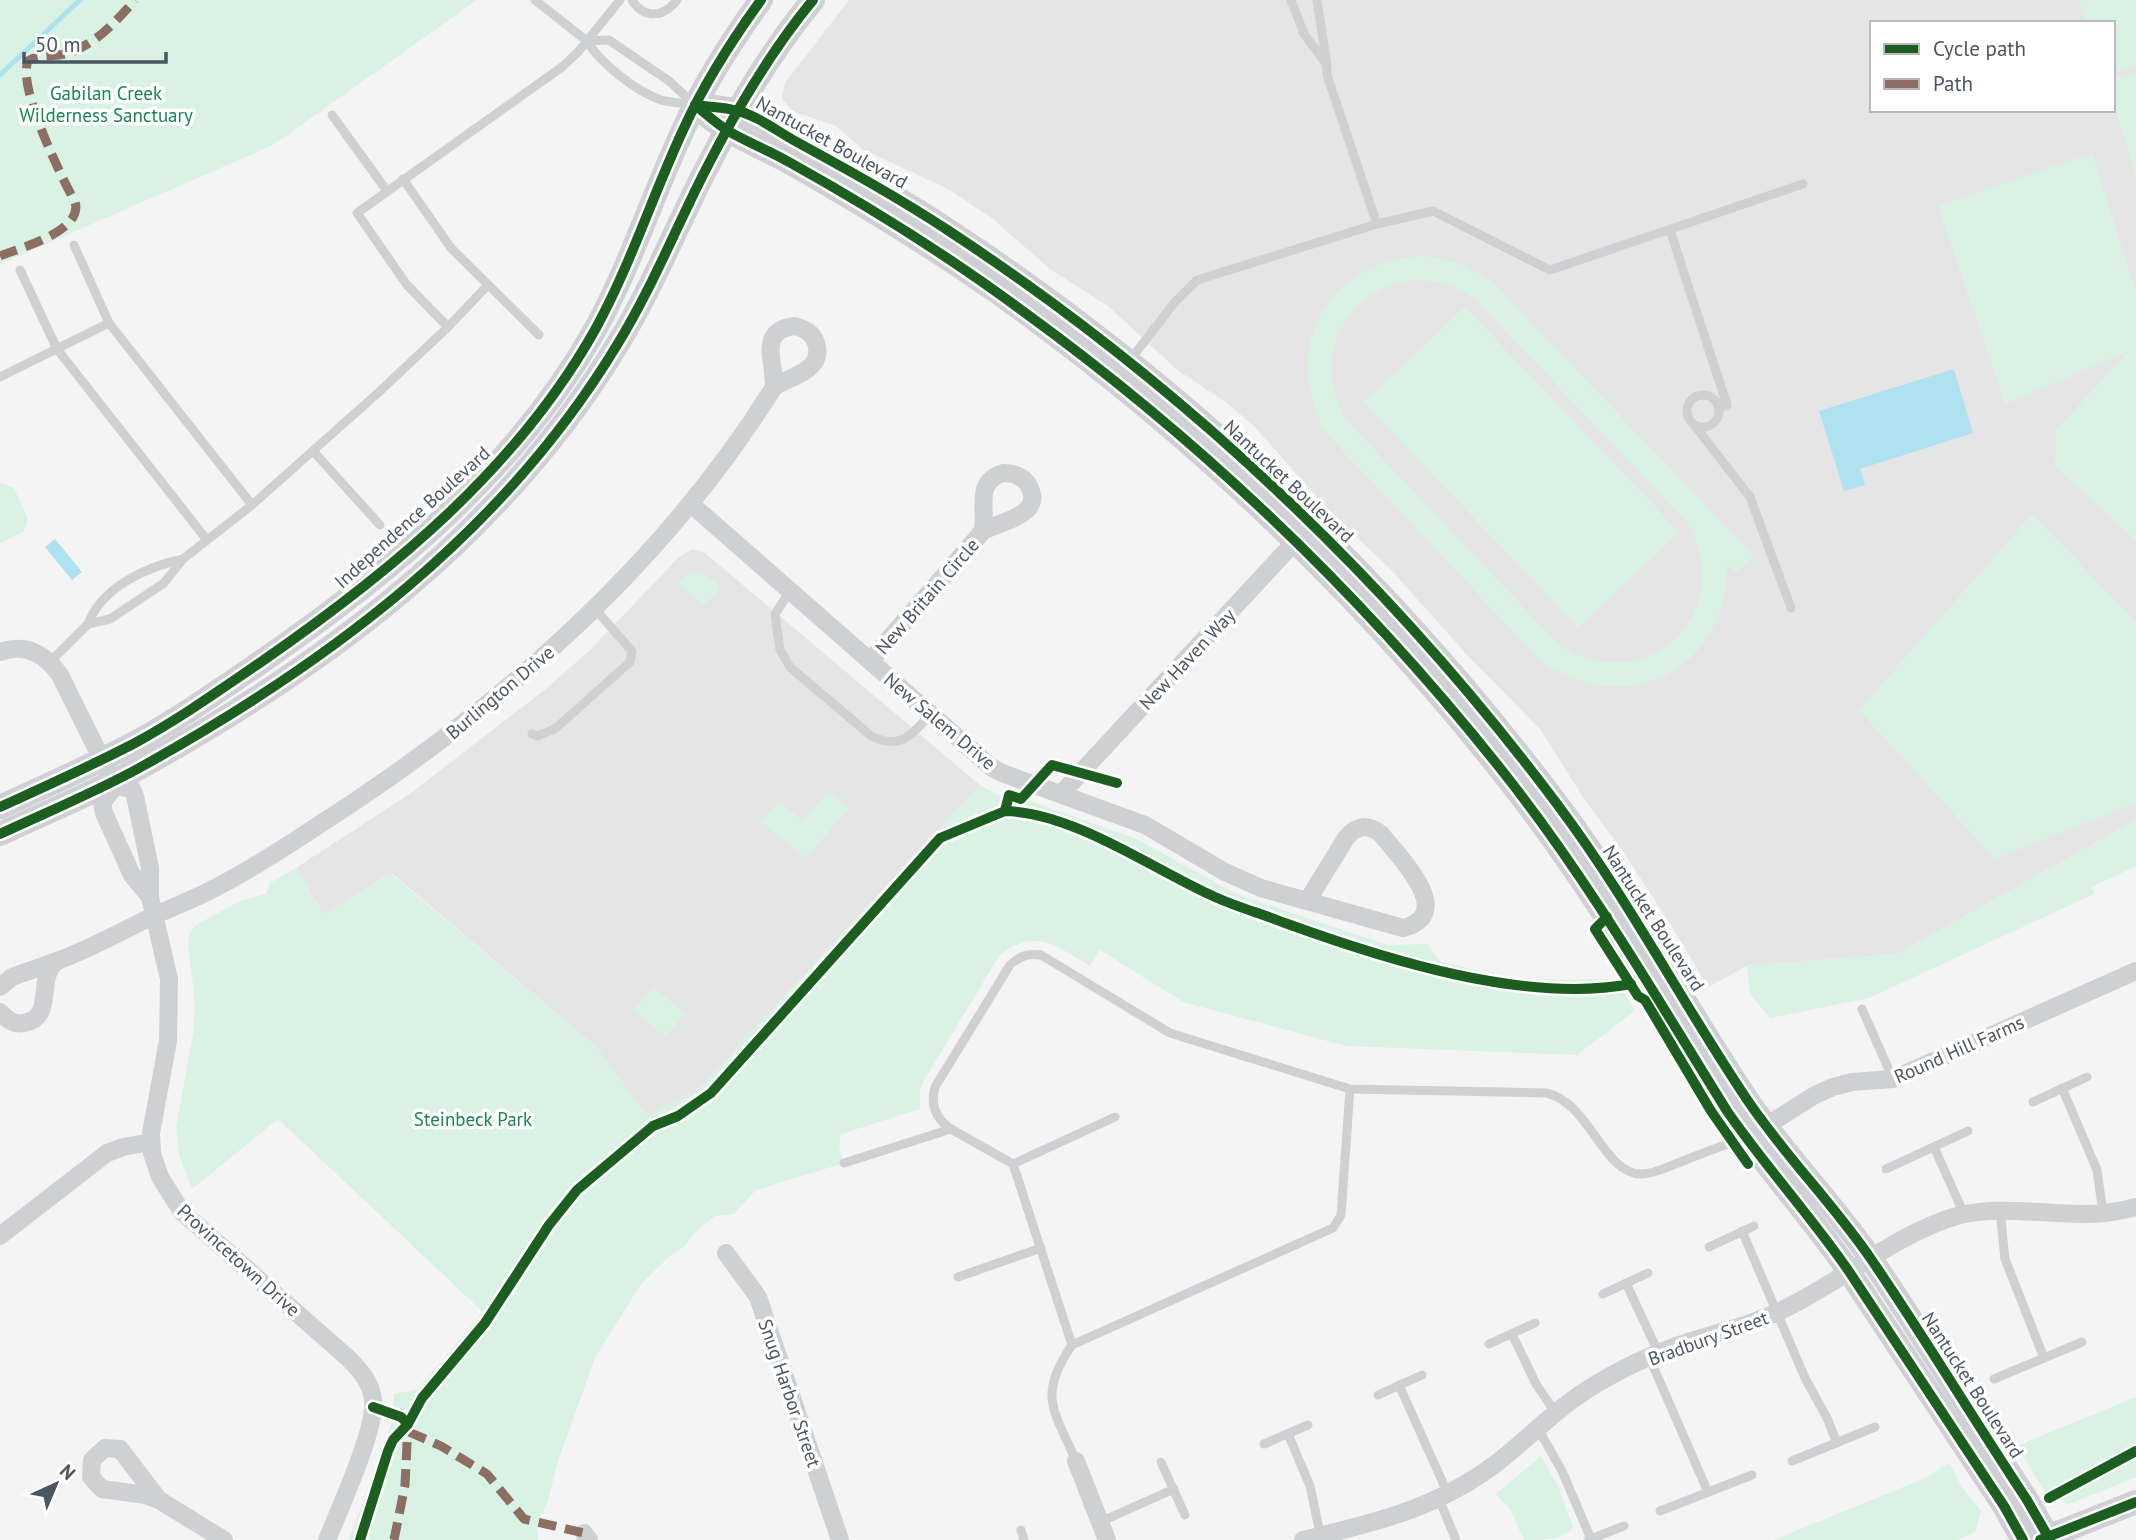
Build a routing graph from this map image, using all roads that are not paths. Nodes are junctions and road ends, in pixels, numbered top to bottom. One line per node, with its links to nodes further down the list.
1 (535, 0): 9 (lane)
2 (620, 0): 9 (lane)
3 (632, 0): 4 (lane)
4 (677, 0)
5 (761, 0): 11 (street, Independence Boulevard)
6 (813, 0): 13 (street, Independence Boulevard)
7 (1291, 0): 10 (lane)
8 (1317, 0): 10 (lane)
9 (587, 41): 11 (lane); 11 (lane); 14 (lane)
10 (1327, 65): 17 (lane)
11 (695, 105): 13 (street, Nantucket Boulevard); 48 (street, Independence Boulevard)
12 (332, 114): 16 (lane)
13 (733, 120): 26 (street, Nantucket Boulevard); 48 (street, Independence Boulevard)
14 (403, 179): 16 (lane); 21 (lane)
15 (1803, 184): 18 (lane)
16 (387, 191): 23 (lane)
17 (1377, 224): 18 (lane); 26 (lane)
18 (1670, 230): 29 (lane)
19 (74, 246): 22 (lane)
20 (20, 270): 25 (lane)
21 (488, 285): 23 (lane); 24 (lane)
22 (109, 323): 25 (lane); 33 (lane)
23 (448, 327): 31 (lane)
24 (539, 335)
25 (57, 349): 27 (lane); 37 (lane)
26 (1121, 371): 36 (street, Nantucket Boulevard)
27 (0, 377)
28 (774, 387): 32 (street, Burlington Drive)
29 (1719, 408): 30 (lane); 30 (lane)
30 (1695, 426): 40 (lane)
31 (313, 451): 33 (lane); 34 (lane)
32 (691, 504): 39 (street, New Salem Drive); 41 (street, Burlington Drive)
33 (252, 505): 37 (lane)
34 (380, 525)
35 (984, 531): 45 (street, New Britain Circle)
36 (1304, 532): 49 (street, New Haven Way); 67 (street, Nantucket Boulevard)
37 (207, 540): 38 (lane)
38 (183, 559): 42 (lane); 42 (lane)
39 (790, 591): 45 (street, New Salem Drive); 46 (lane)
40 (1791, 608)
41 (595, 609): 47 (lane); 54 (street, Burlington Drive)
42 (88, 625): 44 (lane)
43 (0, 652): 44 (street)
44 (50, 662): 48 (street, Provincetown Drive)
45 (870, 662): 46 (street, New Salem Drive)
46 (930, 714): 49 (street, New Salem Drive)
47 (532, 734)
48 (110, 776): 50 (street, Independence Boulevard); 51 (street, Independence Boulevard); 52 (street); 52 (street, Provincetown Drive)
49 (1061, 794): 53 (street, New Salem Drive)
50 (0, 807)
51 (0, 834)
52 (150, 897): 54 (street, Provincetown Drive)
53 (1308, 900): 53 (street, New Salem Drive)
54 (155, 916): 55 (street, Burlington Drive); 69 (street, Provincetown Drive)
55 (57, 961): 57 (street, Burlington Drive); 59 (street)
56 (2136, 971): 61 (street, Round Hill Farms)
57 (0, 987)
58 (1862, 1009): 61 (lane)
59 (0, 1012)
60 (2087, 1077): 62 (lane)
61 (1893, 1079): 67 (street, Round Hill Farms)
62 (2062, 1088): 64 (lane); 76 (lane)
63 (1350, 1089): 66 (lane); 67 (lane); 95 (lane)
64 (2033, 1102)
65 (1115, 1117): 72 (lane)
66 (951, 1129): 71 (lane); 72 (lane)
67 (1756, 1131): 84 (street, Nantucket Boulevard); 85 (street, Nantucket Boulevard)
68 (1968, 1131): 70 (lane)
69 (151, 1142): 80 (street); 127 (street, Provincetown Drive)
70 (1934, 1147): 73 (lane); 77 (lane)
71 (844, 1163)
72 (1013, 1164): 82 (lane)
73 (1886, 1169)
74 (2136, 1207): 76 (street, Bradbury Street)
75 (2000, 1212): 76 (street, Bradbury Street); 77 (street, Bradbury Street); 97 (lane)
76 (2103, 1213)
77 (1964, 1214): 84 (street, Bradbury Street)
78 (1754, 1226): 79 (lane)
79 (1742, 1231): 81 (lane); 90 (lane)
80 (0, 1236)
81 (1709, 1247)
82 (1041, 1248): 87 (lane); 95 (lane)
83 (726, 1253): 128 (street, Snug Harbor Street)
84 (1869, 1257): 85 (street, Bradbury Street); 125 (street, Nantucket Boulevard)
85 (1848, 1270): 90 (street, Bradbury Street); 132 (street, Nantucket Boulevard)
86 (1648, 1273): 88 (lane)
87 (958, 1277)
88 (1626, 1283): 89 (lane); 96 (lane)
89 (1603, 1294)
90 (1778, 1312): 96 (street, Bradbury Street); 107 (lane)
91 (1535, 1323): 92 (lane)
92 (1512, 1334): 94 (lane); 102 (lane)
93 (2082, 1342): 97 (lane)
94 (1489, 1344)
95 (1072, 1345): 109 (lane)
96 (1655, 1356): 102 (street, Bradbury Street); 114 (lane)
97 (2044, 1358): 99 (lane)
98 (1422, 1375): 100 (lane)
99 (1994, 1379)
100 (1399, 1385): 101 (lane); 115 (lane)
101 (1378, 1395)
102 (1555, 1412): 104 (street, Bradbury Street)
103 (1308, 1425): 106 (lane)
104 (1537, 1427): 115 (street, Bradbury Street); 124 (lane)
105 (1875, 1427): 107 (lane)
106 (1288, 1434): 108 (lane); 123 (lane)
107 (1837, 1443): 110 (lane)
108 (1264, 1444)
109 (1076, 1461): 122 (street)
110 (1792, 1461)
111 (1161, 1462): 113 (lane)
112 (1752, 1475): 114 (lane)
113 (1174, 1489): 119 (lane); 122 (lane)
114 (1709, 1492): 118 (lane)
115 (1443, 1496): 123 (street, Bradbury Street); 131 (lane)
116 (159, 1500): 126 (street)
117 (2136, 1502): 125 (street)
118 (1660, 1511)
119 (1185, 1515)
120 (1624, 1526): 124 (lane)
121 (1021, 1530): 129 (lane)
122 (1103, 1535)
123 (1322, 1538): 130 (street, Bradbury Street)
124 (1589, 1539)
125 (2046, 1539)
126 (224, 1540)
127 (327, 1540)
128 (840, 1540)
129 (1024, 1540)
130 (1303, 1540)
131 (1457, 1540)
132 (2023, 1540)

